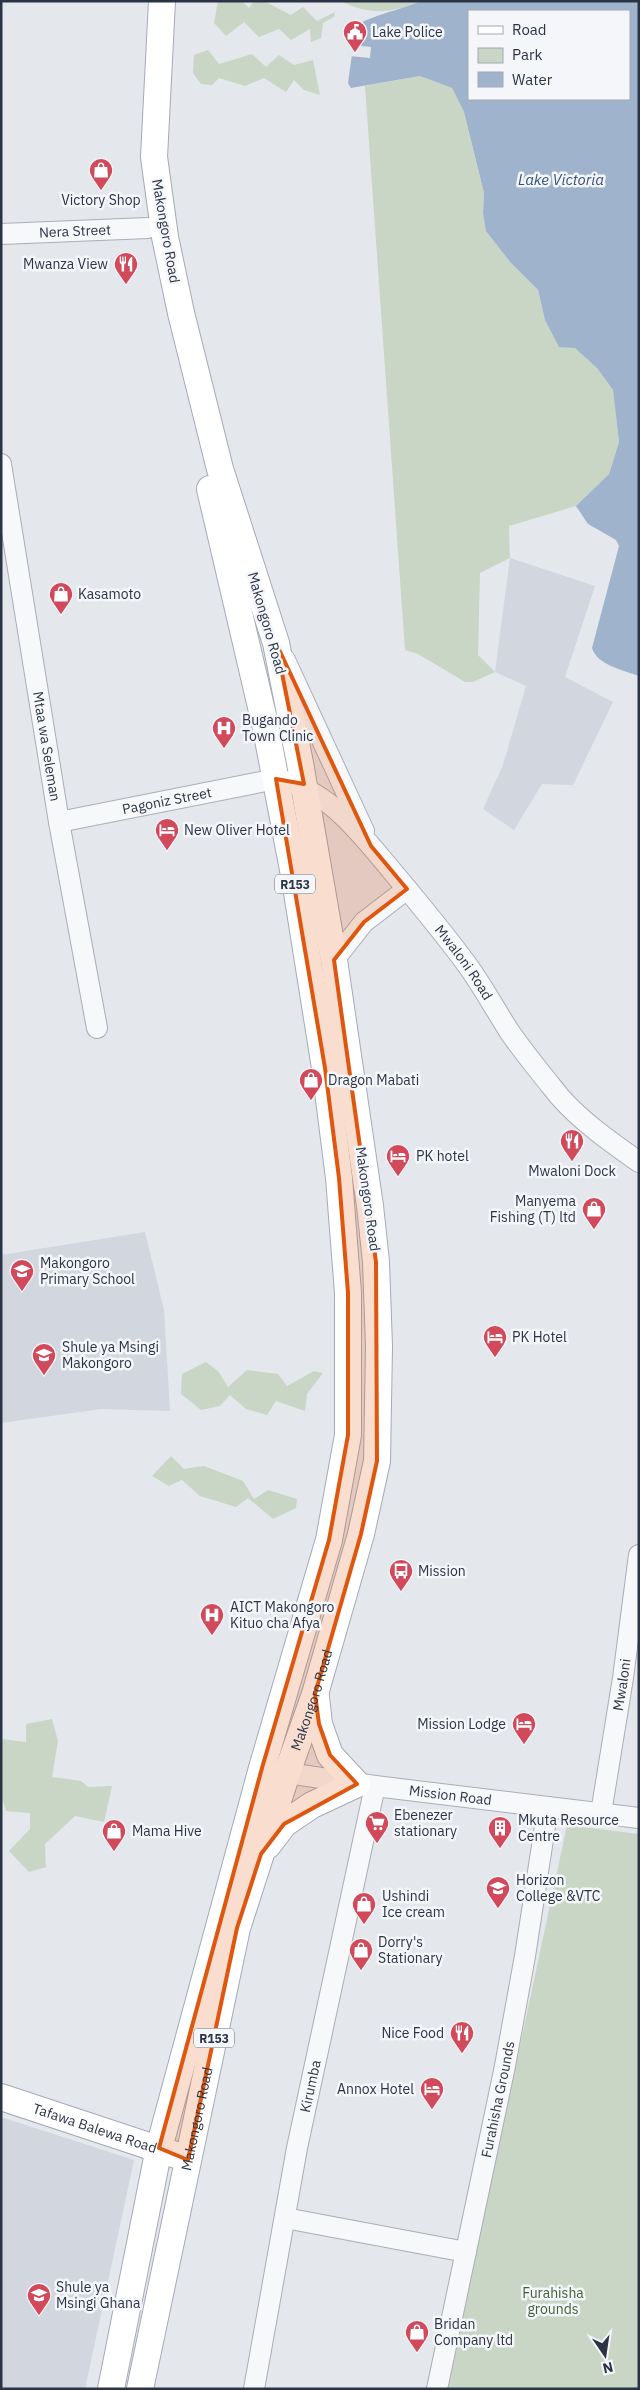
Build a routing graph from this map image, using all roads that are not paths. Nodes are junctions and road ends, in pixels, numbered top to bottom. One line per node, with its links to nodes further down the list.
1 (147, 1): 3 (main road, Makongoro Road / R153)
2 (162, 1): 6 (main road, Makongoro Road / R153)
3 (148, 228): 4 (street, Nera Street); 7 (main road, Makongoro Road / R153)
4 (1, 234)
5 (1, 464): 9 (street, Mtaa wa Seleman)
6 (276, 643): 8 (main road, Makongoro Road / R153); 10 (street)
7 (276, 780): 8 (street, Mwaloni Road); 9 (street, Pagoniz Street); 17 (main road, Makongoro Road / R153)
8 (305, 788): 10 (street, Mwaloni Road); 12 (main road, Makongoro Road / R153)
9 (59, 822): 13 (street, Mtaa wa Seleman)
10 (371, 846): 11 (street, Mwaloni Road)
11 (407, 888): 12 (street); 14 (street, Mwaloni Road)
12 (334, 960): 16 (main road, Makongoro Road / R153)
13 (97, 1028)
14 (639, 1162)
15 (639, 1554): 21 (street, Mwaloni)
16 (315, 1694): 18 (main road, Makongoro Road / R153); 19 (main road)
17 (262, 1768): 18 (street, Mission Road); 25 (main road, Makongoro Road / R153)
18 (287, 1773): 19 (street, Mission Road); 23 (main road, Makongoro Road / R153)
19 (366, 1785): 20 (street, Mission Road); 23 (main road); 27 (street, Kirumba)
20 (548, 1807): 21 (street, Mission Road); 28 (street, Furahisha Grounds)
21 (601, 1814): 22 (street, Mission Road)
22 (639, 1818)
23 (261, 1854): 26 (main road, Makongoro Road / R153)
24 (1, 2097): 25 (main road, Tafawa Balewa Road)
25 (159, 2148): 26 (main road, Tafawa Balewa Road); 29 (main road, Makongoro Road / R153)
26 (188, 2160): 30 (main road, Makongoro Road / R153)
27 (285, 2218): 28 (street); 31 (street, Kirumba)
28 (466, 2252): 32 (street, Furahisha Grounds)
29 (111, 2389)
30 (140, 2389)
31 (254, 2389)
32 (437, 2389)

